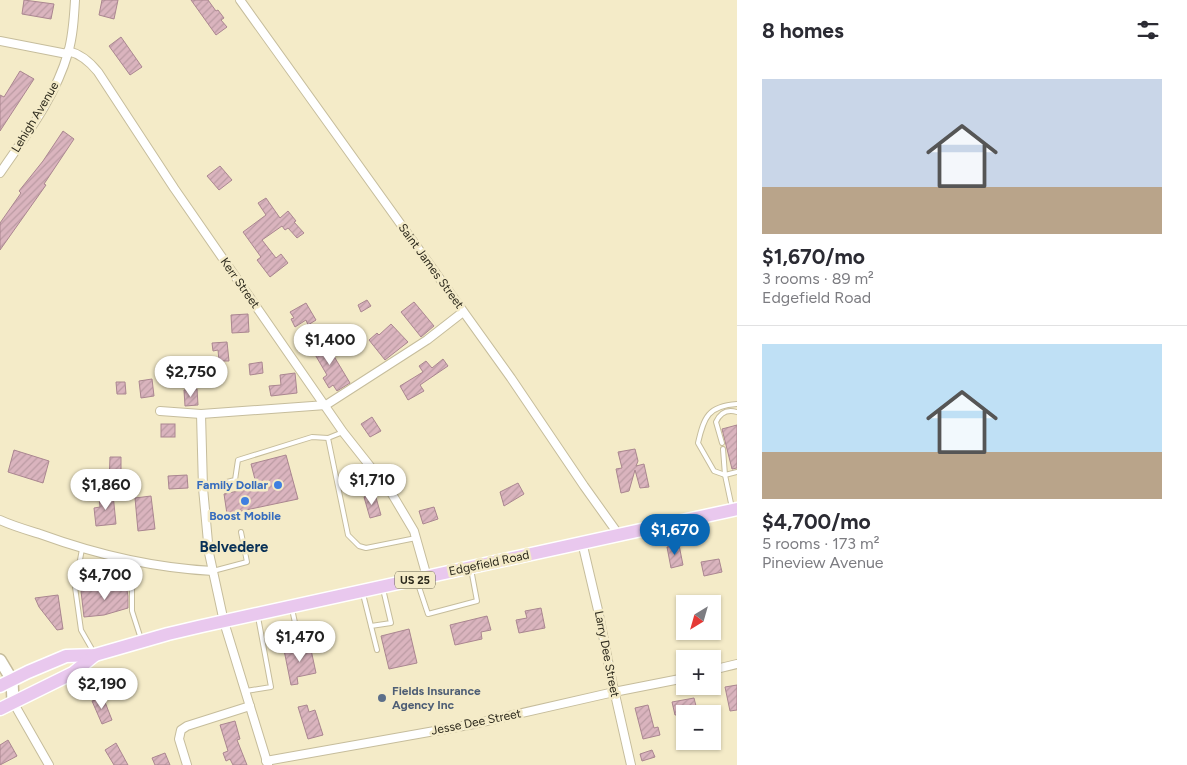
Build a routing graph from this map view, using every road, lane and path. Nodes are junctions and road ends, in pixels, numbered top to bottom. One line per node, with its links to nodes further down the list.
1 (75, 0): 4 (street, Lehigh Avenue)
2 (240, 0): 6 (street, Saint James Street)
3 (0, 41): 4 (street, Kerr Street)
4 (68, 53): 5 (street, Lehigh Avenue); 8 (street, Kerr Street)
5 (0, 173)
6 (463, 312): 8 (street); 22 (street, Saint James Street)
7 (737, 404): 17 (lane)
8 (326, 406): 11 (street); 12 (street, Kerr Street)
9 (160, 411): 11 (street)
10 (737, 412): 14 (lane)
11 (201, 414): 18 (street)
12 (343, 432): 13 (lane); 23 (street, Kerr Street)
13 (328, 438): 18 (lane); 23 (lane)
14 (722, 443)
15 (723, 449): 17 (lane)
16 (737, 472): 17 (lane)
17 (725, 476): 19 (lane)
18 (203, 488): 28 (street)
19 (735, 509): 22 (main road, Edgefield Road / US 25)
20 (0, 520): 25 (street)
21 (241, 532): 28 (lane)
22 (619, 535): 24 (main road, Edgefield Road / US 25)
23 (416, 538): 29 (street, Kerr Street)
24 (582, 542): 27 (main road, Edgefield Road / US 25); 48 (street, Larry Dee Street)
25 (82, 549): 26 (street); 39 (lane)
26 (137, 561): 28 (street); 37 (lane)
27 (470, 567): 29 (main road, Edgefield Road / US 25); 29 (lane)
28 (213, 571): 34 (street)
29 (422, 578): 30 (main road, Edgefield Road / US 25)
30 (382, 587): 31 (main road, Edgefield Road / US 25); 35 (lane)
31 (363, 592): 32 (main road, Edgefield Road / US 25); 35 (lane)
32 (292, 607): 33 (main road, Edgefield Road / US 25); 36 (lane)
33 (258, 615): 34 (main road, Edgefield Road / US 25); 47 (lane)
34 (224, 622): 37 (main road, Edgefield Road / US 25); 47 (street)
35 (371, 626): 38 (lane)
36 (299, 641)
37 (142, 642): 39 (main road, Edgefield Road / US 25)
38 (377, 650)
39 (95, 655): 43 (main road, Edgefield Road / US 25); 49 (main road, Edgefield Road / US 25)
40 (0, 660): 43 (main road)
41 (737, 664): 42 (street)
42 (721, 668)
43 (12, 680): 45 (main road, Edgefield Road / US 25); 49 (main road)
44 (676, 680): 48 (street, Jesse Dee Street)
45 (0, 686)
46 (0, 691): 49 (main road)
47 (246, 691): 50 (street)
48 (614, 692): 52 (street, Jesse Dee Street); 55 (street, Larry Dee Street)
49 (13, 702): 51 (main road, Edgefield Road / US 25); 53 (street)
50 (250, 706): 52 (street); 54 (street)
51 (0, 709)
52 (267, 763)
53 (49, 765)
54 (187, 765)
55 (631, 765)

